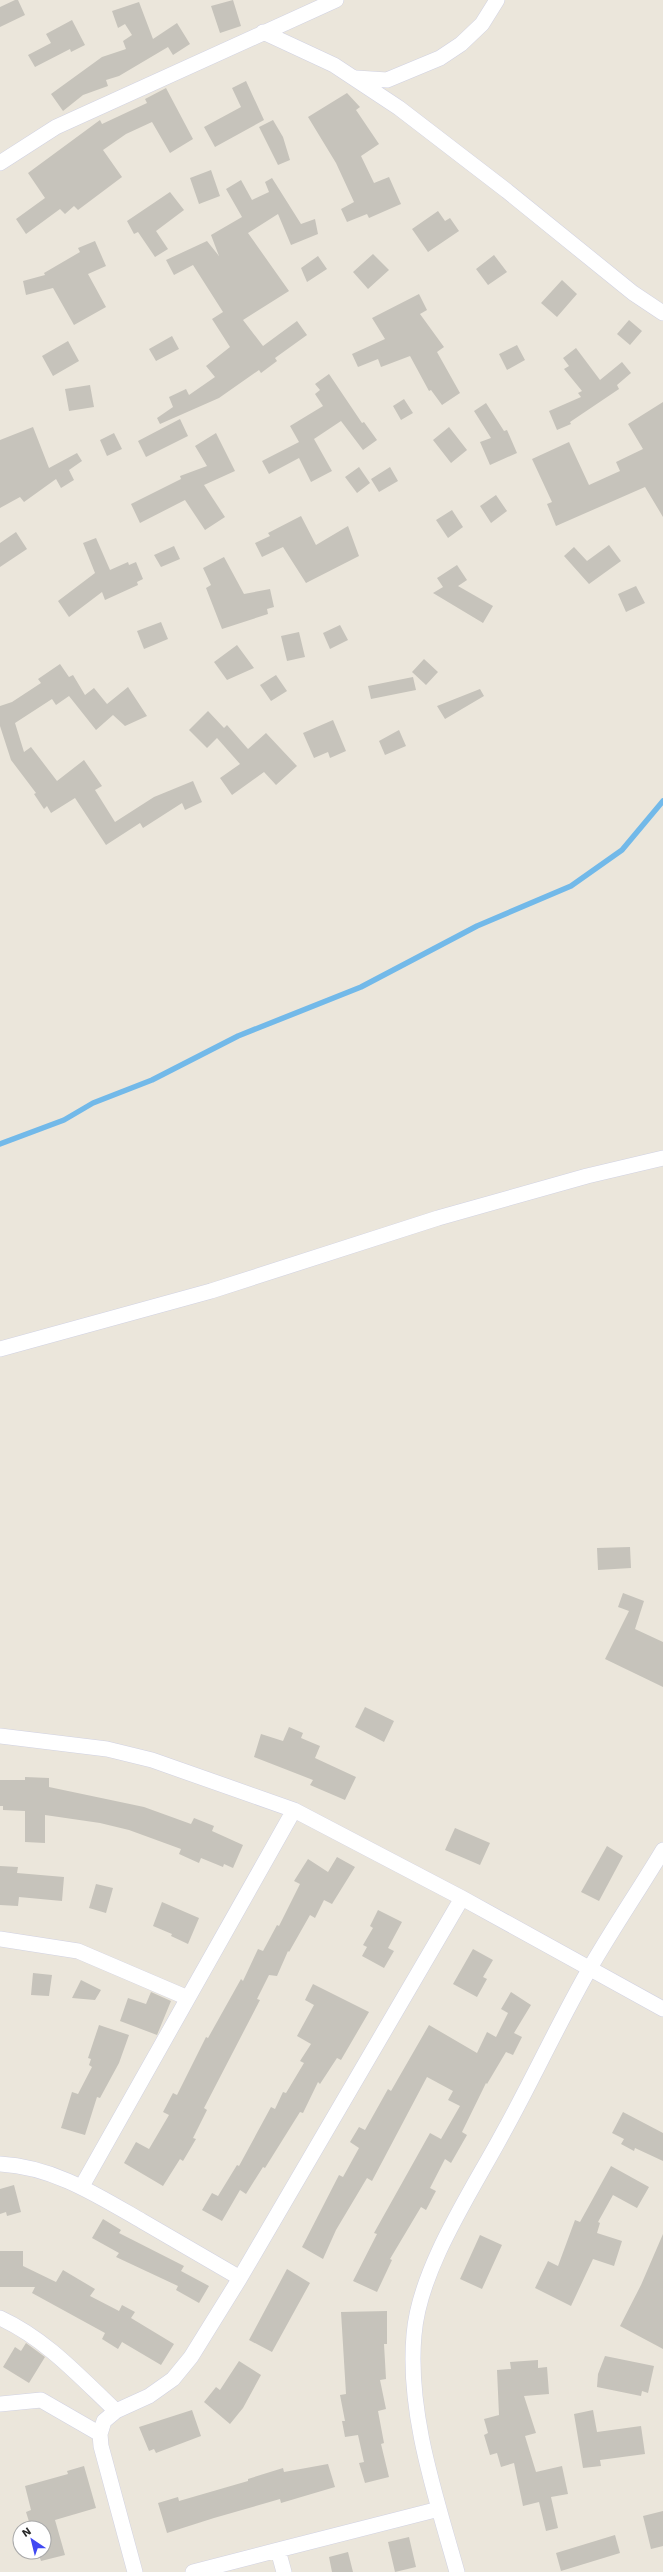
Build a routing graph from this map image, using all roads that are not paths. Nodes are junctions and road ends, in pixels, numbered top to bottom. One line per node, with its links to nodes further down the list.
1 (336, 0): 3 (street)
2 (497, 0): 4 (street)
3 (263, 32): 4 (street); 5 (street)
4 (355, 78): 6 (street)
5 (0, 163)
6 (663, 313)
7 (663, 1158): 8 (street)
8 (0, 1349)
9 (0, 1736): 10 (street)
10 (294, 1810): 12 (street); 15 (street)
11 (663, 1850): 14 (street)
12 (462, 1898): 14 (street); 19 (street)
13 (0, 1938): 15 (street)
14 (590, 1969): 16 (street); 24 (street)
15 (188, 1998): 18 (street)
16 (663, 2009)
17 (0, 2164): 18 (street)
18 (82, 2186): 19 (street)
19 (240, 2278): 22 (street)
20 (0, 2318): 22 (street)
21 (0, 2404): 23 (street)
22 (116, 2411): 23 (street)
23 (100, 2434): 26 (street)
24 (440, 2509): 25 (street); 29 (street)
25 (278, 2550): 27 (street); 28 (street)
26 (135, 2572)
27 (193, 2572)
28 (284, 2572)
29 (457, 2572)

